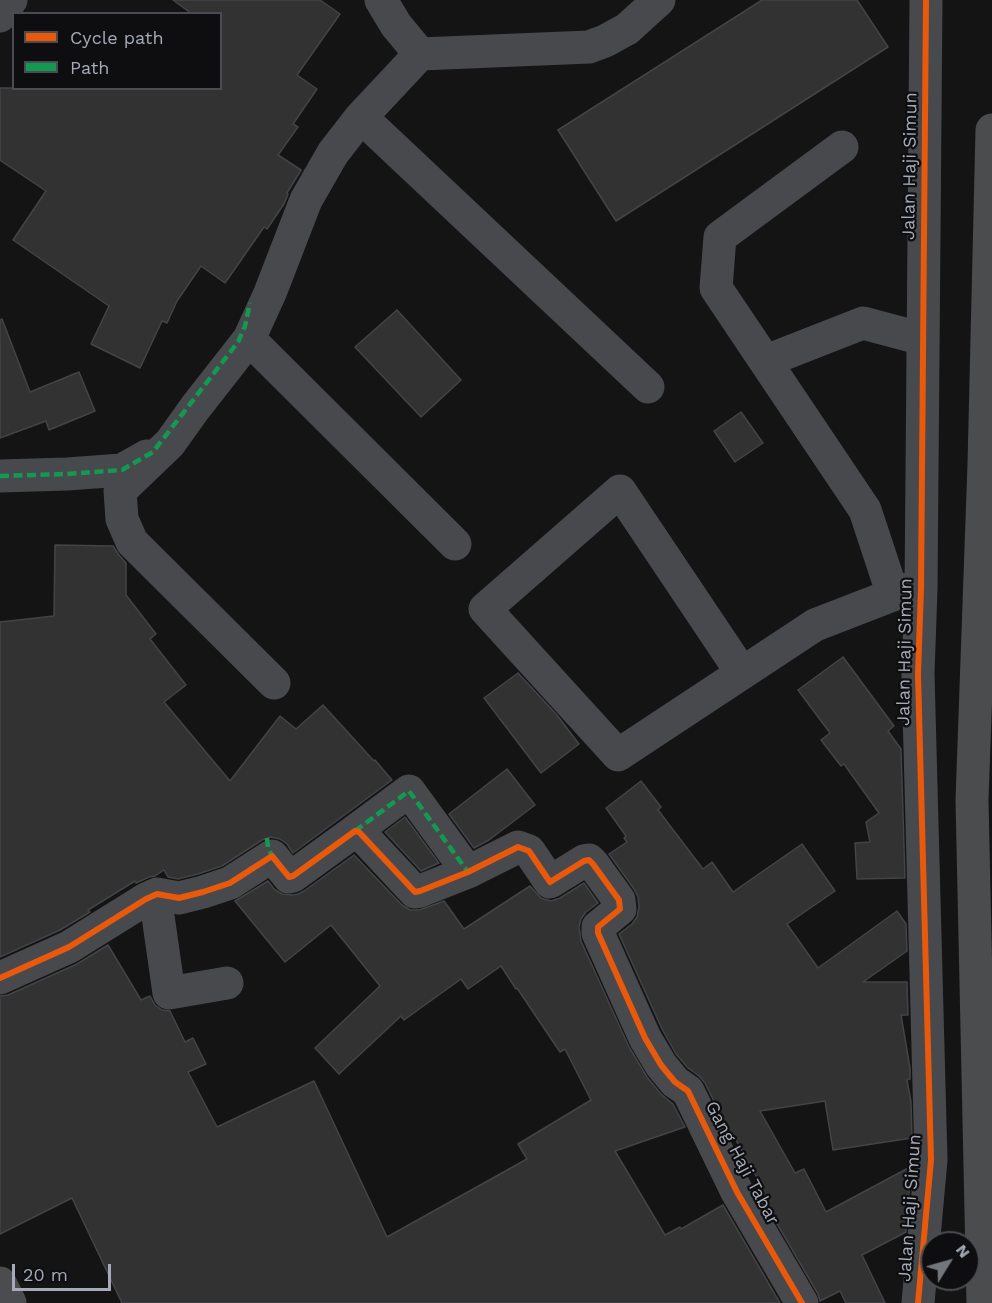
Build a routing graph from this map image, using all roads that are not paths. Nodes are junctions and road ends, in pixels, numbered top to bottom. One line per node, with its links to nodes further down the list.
1 (11, 0): 5 (street)
2 (381, 0): 6 (street)
3 (659, 0): 6 (street)
4 (926, 0): 12 (street, Jalan Haji Simun)
5 (0, 16)
6 (420, 54): 7 (street)
7 (361, 117): 11 (street); 14 (street)
8 (992, 130): 31 (highway)
9 (842, 147): 13 (street)
10 (250, 303): 15 (street)
11 (249, 339): 16 (street); 18 (street)
12 (923, 339): 13 (street); 19 (street, Jalan Haji Simun)
13 (765, 361): 19 (street)
14 (648, 387)
15 (0, 476)
16 (120, 491): 17 (street); 21 (street)
17 (0, 496)
18 (455, 544)
19 (907, 592): 20 (street); 30 (street, Jalan Haji Simun)
20 (742, 673): 20 (street)
21 (274, 683)
22 (355, 831): 23 (street, Gang Haji Tabar); 23 (street); 24 (street)
23 (468, 872): 29 (street, Gang Haji Tabar)
24 (146, 899): 25 (street); 26 (street)
25 (0, 978)
26 (227, 983)
27 (0, 1283): 28 (main road)
28 (10, 1303)
29 (802, 1303)
30 (918, 1303)
31 (983, 1303)

